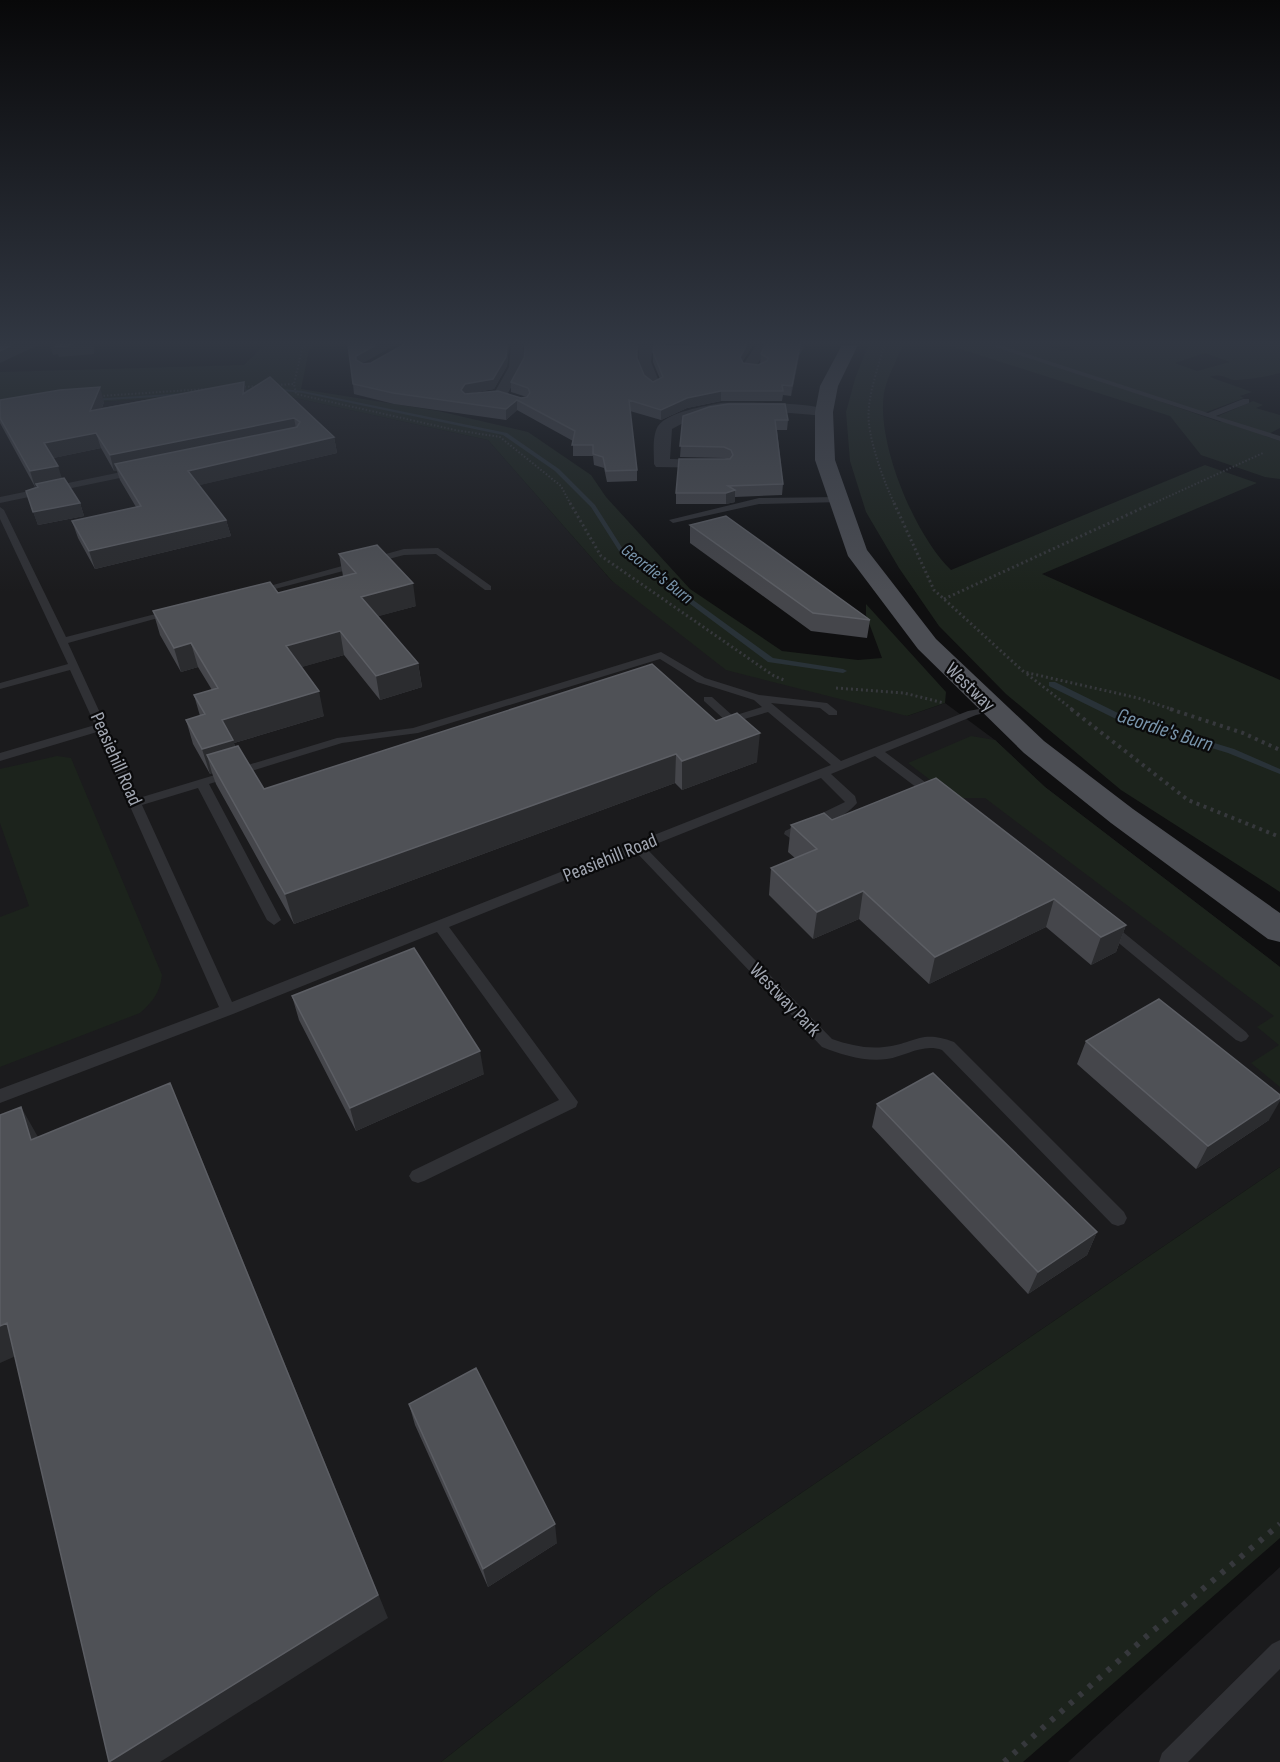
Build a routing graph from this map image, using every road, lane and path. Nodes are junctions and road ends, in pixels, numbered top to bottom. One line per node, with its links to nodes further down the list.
1 (443, 427): 21 (path)
2 (665, 427): 7 (street)
3 (824, 427): 10 (main road, Westway)
4 (870, 427): 16 (path)
5 (1245, 427): 6 (lane)
6 (1278, 437): 16 (path)
7 (728, 466)
8 (148, 469): 9 (lane)
9 (0, 500)
10 (838, 500): 12 (lane); 27 (main road, Westway)
11 (0, 510): 13 (lane, Peasiehill Road)
12 (673, 520)
13 (5, 532): 18 (lane, Peasiehill Road)
14 (488, 588): 15 (lane)
15 (247, 593)
16 (944, 599): 20 (path)
17 (179, 611): 18 (lane)
18 (62, 641): 19 (lane, Peasiehill Road)
19 (74, 666): 22 (lane); 29 (lane, Peasiehill Road)
20 (1024, 672): 30 (path); 39 (path)
21 (785, 680)
22 (0, 686)
23 (828, 688): 27 (path)
24 (758, 698): 26 (lane); 28 (lane); 35 (lane)
25 (708, 699): 26 (lane)
26 (770, 708): 33 (lane)
27 (982, 710): 31 (lane, Peasiehill Road); 44 (main road, Westway)
28 (832, 713)
29 (101, 727): 32 (lane); 37 (lane, Peasiehill Road)
30 (1280, 750)
31 (877, 752): 33 (lane, Peasiehill Road); 36 (lane)
32 (0, 757)
33 (841, 767): 34 (lane, Peasiehill Road)
34 (823, 773): 38 (lane); 40 (lane, Peasiehill Road)
35 (202, 783): 37 (lane); 42 (lane)
36 (945, 801)
37 (135, 803): 45 (lane, Peasiehill Road)
38 (790, 834)
39 (1280, 837)
40 (638, 847): 43 (lane, Peasiehill Road); 49 (lane, Westway Park)
41 (1094, 916): 46 (lane)
42 (274, 920)
43 (440, 926): 45 (lane, Peasiehill Road); 48 (lane)
44 (1280, 930)
45 (228, 1010): 47 (lane, Peasiehill Road)
46 (1241, 1036)
47 (0, 1096)
48 (418, 1176)
49 (1118, 1218)
50 (1280, 1524): 52 (path)
51 (1280, 1652): 53 (lane)
52 (1004, 1762)
53 (1171, 1762)

